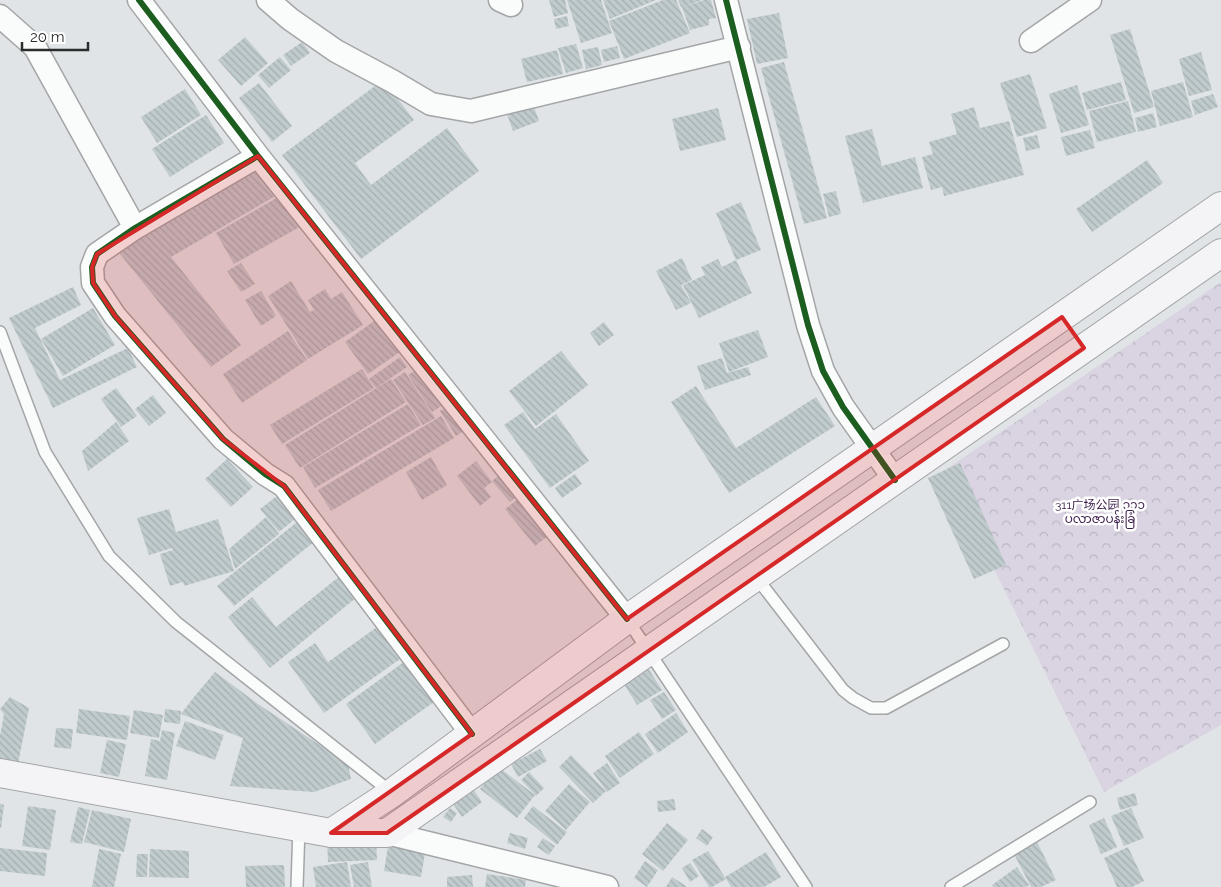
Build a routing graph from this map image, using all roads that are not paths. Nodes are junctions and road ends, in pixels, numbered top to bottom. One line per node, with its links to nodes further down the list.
1 (139, 0): 8 (street)
2 (268, 0): 7 (street)
3 (726, 0): 7 (street)
4 (1090, 0): 6 (street)
5 (0, 16): 10 (street)
6 (1031, 42)
7 (738, 46): 15 (street)
8 (258, 156): 10 (street); 18 (street)
9 (1221, 206): 12 (main road)
10 (135, 228): 21 (street)
11 (1221, 253): 14 (main road)
12 (1062, 316): 14 (main road); 15 (main road)
13 (0, 332): 23 (lane)
14 (1084, 348): 16 (main road)
15 (872, 448): 16 (street); 18 (main road)
16 (895, 480): 17 (main road)
17 (756, 577): 19 (lane); 20 (main road)
18 (627, 619): 20 (lane); 21 (main road)
19 (1004, 644)
20 (649, 651): 27 (main road); 30 (lane)
21 (472, 734): 23 (main road)
22 (0, 773): 25 (main road)
23 (392, 793): 26 (main road)
24 (1090, 802): 31 (lane)
25 (299, 827): 26 (main road); 28 (lane)
26 (331, 833): 27 (main road)
27 (387, 833): 29 (street)
28 (297, 887)
29 (607, 887)
30 (806, 887)
31 (951, 887)

